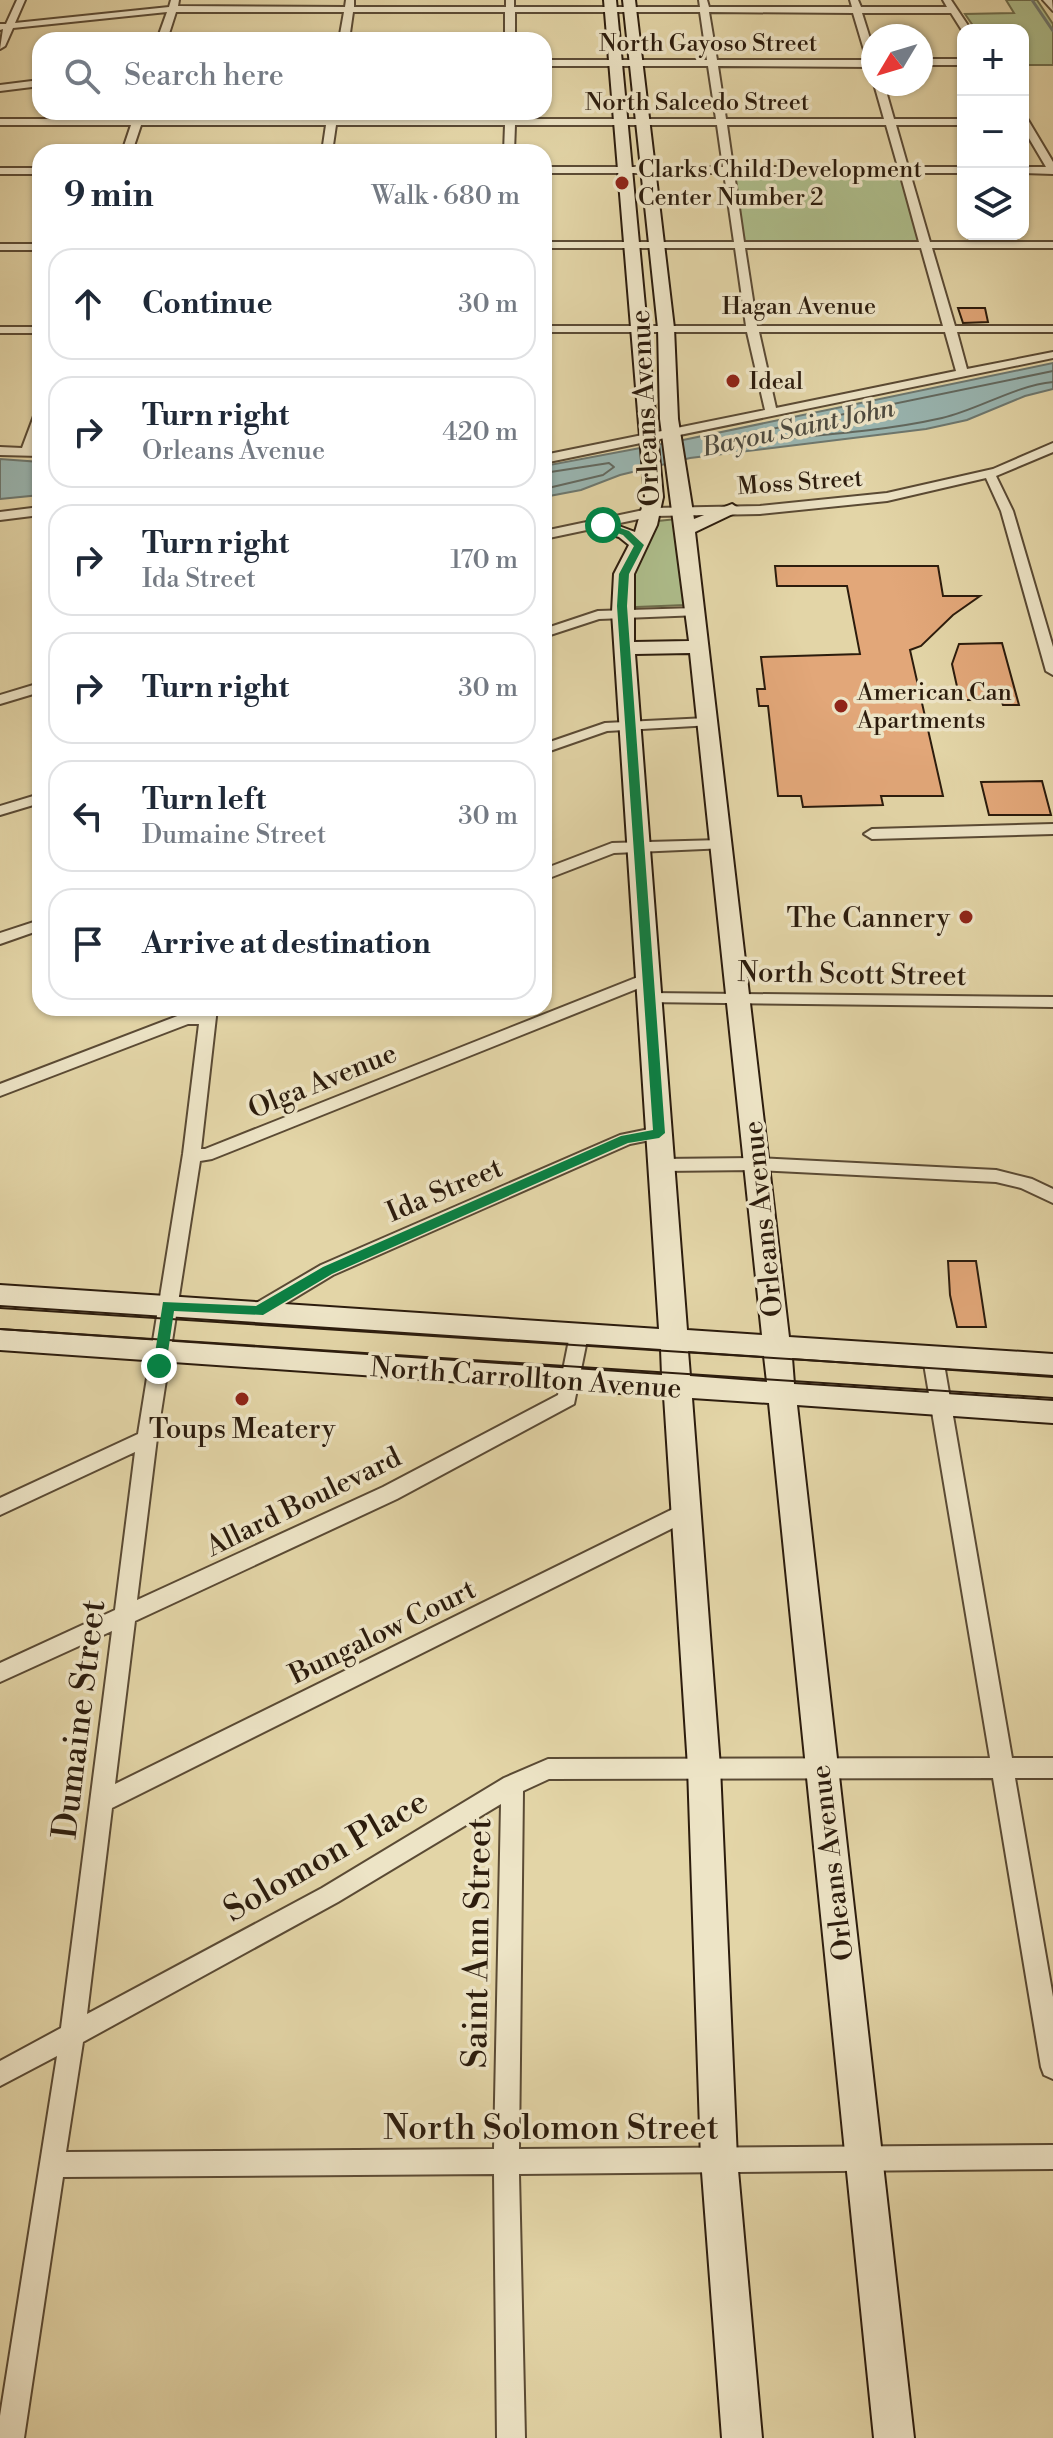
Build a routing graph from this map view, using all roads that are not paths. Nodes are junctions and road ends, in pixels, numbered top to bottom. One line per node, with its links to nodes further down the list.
1 (9, 0): 16 (street)
2 (21, 0): 19 (street)
3 (127, 0): 14 (street)
4 (947, 0): 15 (street)
5 (1047, 0): 13 (street)
6 (856, 4): 12 (street); 15 (street); 17 (street)
7 (174, 5): 8 (street); 14 (street); 20 (street)
8 (349, 5): 9 (street); 21 (street)
9 (510, 5): 10 (street); 22 (street)
10 (610, 5): 11 (street); 27 (street, Orleans Avenue)
11 (630, 5): 12 (street); 28 (street, Orleans Avenue)
12 (704, 5): 29 (street)
13 (1053, 8)
14 (139, 10): 19 (street)
15 (953, 10): 18 (street)
16 (0, 19)
17 (862, 24)
18 (962, 24)
19 (5, 26): 23 (street)
20 (165, 32)
21 (345, 32)
22 (510, 32)
23 (0, 46)
24 (933, 62): 25 (street)
25 (957, 62)
26 (552, 63): 27 (street, North Gayoso Street)
27 (616, 63): 28 (street, North Gayoso Street); 40 (street, Orleans Avenue)
28 (635, 63): 29 (street, North Gayoso Street); 41 (street, Orleans Avenue)
29 (713, 63): 30 (street, North Gayoso Street); 42 (street)
30 (861, 63)
31 (32, 84): 32 (street)
32 (0, 88)
33 (882, 96): 43 (street)
34 (552, 119): 40 (street, North Salcedo Street)
35 (55, 120): 39 (street, North Salcedo Street)
36 (137, 120): 46 (street)
37 (332, 120): 47 (street)
38 (510, 120): 48 (street)
39 (0, 122)
40 (621, 122): 41 (street, North Salcedo Street); 50 (street, Orleans Avenue)
41 (641, 122): 42 (street, North Salcedo Street); 51 (street, Orleans Avenue)
42 (722, 122): 43 (street, North Salcedo Street); 52 (street)
43 (890, 122): 44 (street, North Salcedo Street); 53 (street)
44 (957, 122)
45 (1029, 131): 56 (street)
46 (130, 144)
47 (328, 144)
48 (509, 144)
49 (552, 170): 50 (street)
50 (625, 170): 51 (street); 60 (street, Orleans Avenue)
51 (646, 170): 52 (street); 61 (street, Orleans Avenue)
52 (730, 170): 53 (street); 62 (street)
53 (904, 170): 54 (street); 63 (street)
54 (957, 170)
55 (1029, 170): 56 (street)
56 (1053, 170)
57 (0, 171): 58 (street)
58 (32, 171)
59 (552, 245): 60 (street)
60 (632, 245): 61 (street); 67 (street, Orleans Avenue)
61 (655, 245): 62 (street); 68 (street, Orleans Avenue)
62 (742, 245): 63 (street); 69 (street)
63 (925, 245): 64 (street); 70 (street)
64 (1053, 245)
65 (0, 247): 66 (street)
66 (32, 247)
67 (640, 328): 68 (street, Hagan Avenue); 71 (street, Hagan Avenue); 79 (street, Orleans Avenue)
68 (666, 328): 69 (street, Hagan Avenue); 78 (street, Orleans Avenue)
69 (752, 328): 70 (street, Hagan Avenue); 77 (street)
70 (952, 328): 72 (street, Hagan Avenue); 76 (street)
71 (552, 329)
72 (1053, 329)
73 (0, 330): 74 (street)
74 (32, 330)
75 (1053, 355): 76 (street)
76 (962, 371): 77 (street)
77 (771, 411): 78 (street)
78 (672, 435): 79 (street); 89 (street, Orleans Avenue)
79 (647, 439): 83 (street); 87 (street, Orleans Avenue)
80 (1053, 447): 84 (street, Moss Street)
81 (0, 451): 82 (street)
82 (32, 452)
83 (552, 457)
84 (989, 474): 85 (street, Moss Street); 98 (street)
85 (732, 510): 89 (street)
86 (32, 512): 88 (street)
87 (653, 512): 89 (street); 90 (street); 92 (street, Orleans Avenue)
88 (0, 516)
89 (685, 520): 94 (street, Orleans Avenue)
90 (595, 523): 91 (street); 92 (street)
91 (552, 533)
92 (639, 545): 93 (street, Orleans Avenue)
93 (622, 612): 94 (street); 95 (street); 97 (street, Orleans Avenue)
94 (695, 612): 96 (street, Orleans Avenue)
95 (552, 630)
96 (699, 647): 97 (street); 101 (street, Orleans Avenue)
97 (625, 648): 102 (street, Orleans Avenue)
98 (1053, 671)
99 (32, 690): 100 (street)
100 (0, 700)
101 (707, 722): 102 (street); 109 (street, Orleans Avenue)
102 (631, 723): 103 (street); 108 (street, Orleans Avenue)
103 (552, 746)
104 (32, 801): 105 (street)
105 (0, 811)
106 (1053, 829): 107 (street)
107 (872, 834)
108 (640, 845): 109 (street); 110 (street); 113 (street, Orleans Avenue)
109 (721, 845): 114 (street, Orleans Avenue)
110 (552, 872)
111 (32, 928): 112 (street)
112 (0, 939)
113 (649, 988): 114 (street, North Scott Street); 119 (street, Orleans Avenue); 120 (street, Olga Avenue)
114 (739, 997): 115 (street, North Scott Street); 121 (street, Orleans Avenue)
115 (1053, 1002)
116 (199, 1016): 118 (street)
117 (208, 1016): 120 (street, Dumaine Street)
118 (0, 1090)
119 (659, 1133): 122 (street, Orleans Avenue); 126 (street, Ida Street)
120 (192, 1154): 125 (street, Dumaine Street)
121 (755, 1164): 122 (street); 123 (street); 130 (street, Orleans Avenue)
122 (661, 1165): 129 (street, Orleans Avenue)
123 (1053, 1197)
124 (0, 1295): 125 (street, North Carrollton Avenue)
125 (168, 1306): 126 (street, North Carrollton Avenue); 131 (street, Dumaine Street)
126 (258, 1311): 127 (street, North Carrollton Avenue)
127 (579, 1335): 129 (street, North Carrollton Avenue); 134 (street)
128 (0, 1340): 131 (street, North Carrollton Avenue)
129 (673, 1340): 130 (street, North Carrollton Avenue); 135 (street, Orleans Avenue)
130 (775, 1348): 132 (street, North Carrollton Avenue); 136 (street, Orleans Avenue)
131 (162, 1351): 134 (street, North Carrollton Avenue); 139 (street, Dumaine Street)
132 (933, 1358): 133 (street, North Carrollton Avenue); 137 (street)
133 (1053, 1365)
134 (572, 1381): 135 (street, North Carrollton Avenue); 142 (street, Allard Boulevard)
135 (677, 1388): 136 (street, North Carrollton Avenue); 141 (street, Orleans Avenue)
136 (780, 1395): 137 (street, North Carrollton Avenue); 145 (street, Orleans Avenue)
137 (939, 1404): 138 (street, North Carrollton Avenue); 146 (street)
138 (1053, 1412)
139 (147, 1438): 140 (street); 142 (street, Dumaine Street)
140 (0, 1507)
141 (686, 1512): 144 (street, Orleans Avenue); 149 (street, Bungalow Court)
142 (125, 1617): 143 (street, Allard Boulevard); 149 (street, Dumaine Street)
143 (0, 1673)
144 (704, 1767): 145 (street, Solomon Place); 148 (street, Solomon Place); 154 (street, Orleans Avenue)
145 (820, 1768): 146 (street, Solomon Place); 155 (street, Orleans Avenue)
146 (1001, 1768): 147 (street, Solomon Place); 151 (street)
147 (1053, 1768)
148 (512, 1785): 150 (street, Solomon Place); 156 (street, Saint Ann Street)
149 (103, 1801): 150 (street, Dumaine Street)
150 (72, 2035): 152 (street, Solomon Place); 157 (street, Dumaine Street)
151 (1053, 2067)
152 (0, 2074)
153 (1053, 2157): 155 (street, North Solomon Street)
154 (719, 2159): 155 (street, North Solomon Street); 156 (street, North Solomon Street); 160 (street, Orleans Avenue)
155 (865, 2159): 161 (street, Orleans Avenue)
156 (506, 2161): 157 (street, North Solomon Street); 159 (street, Saint Ann Street)
157 (50, 2165): 158 (street, Dumaine Street)
158 (10, 2438)
159 (511, 2438)
160 (742, 2438)
161 (894, 2438)

